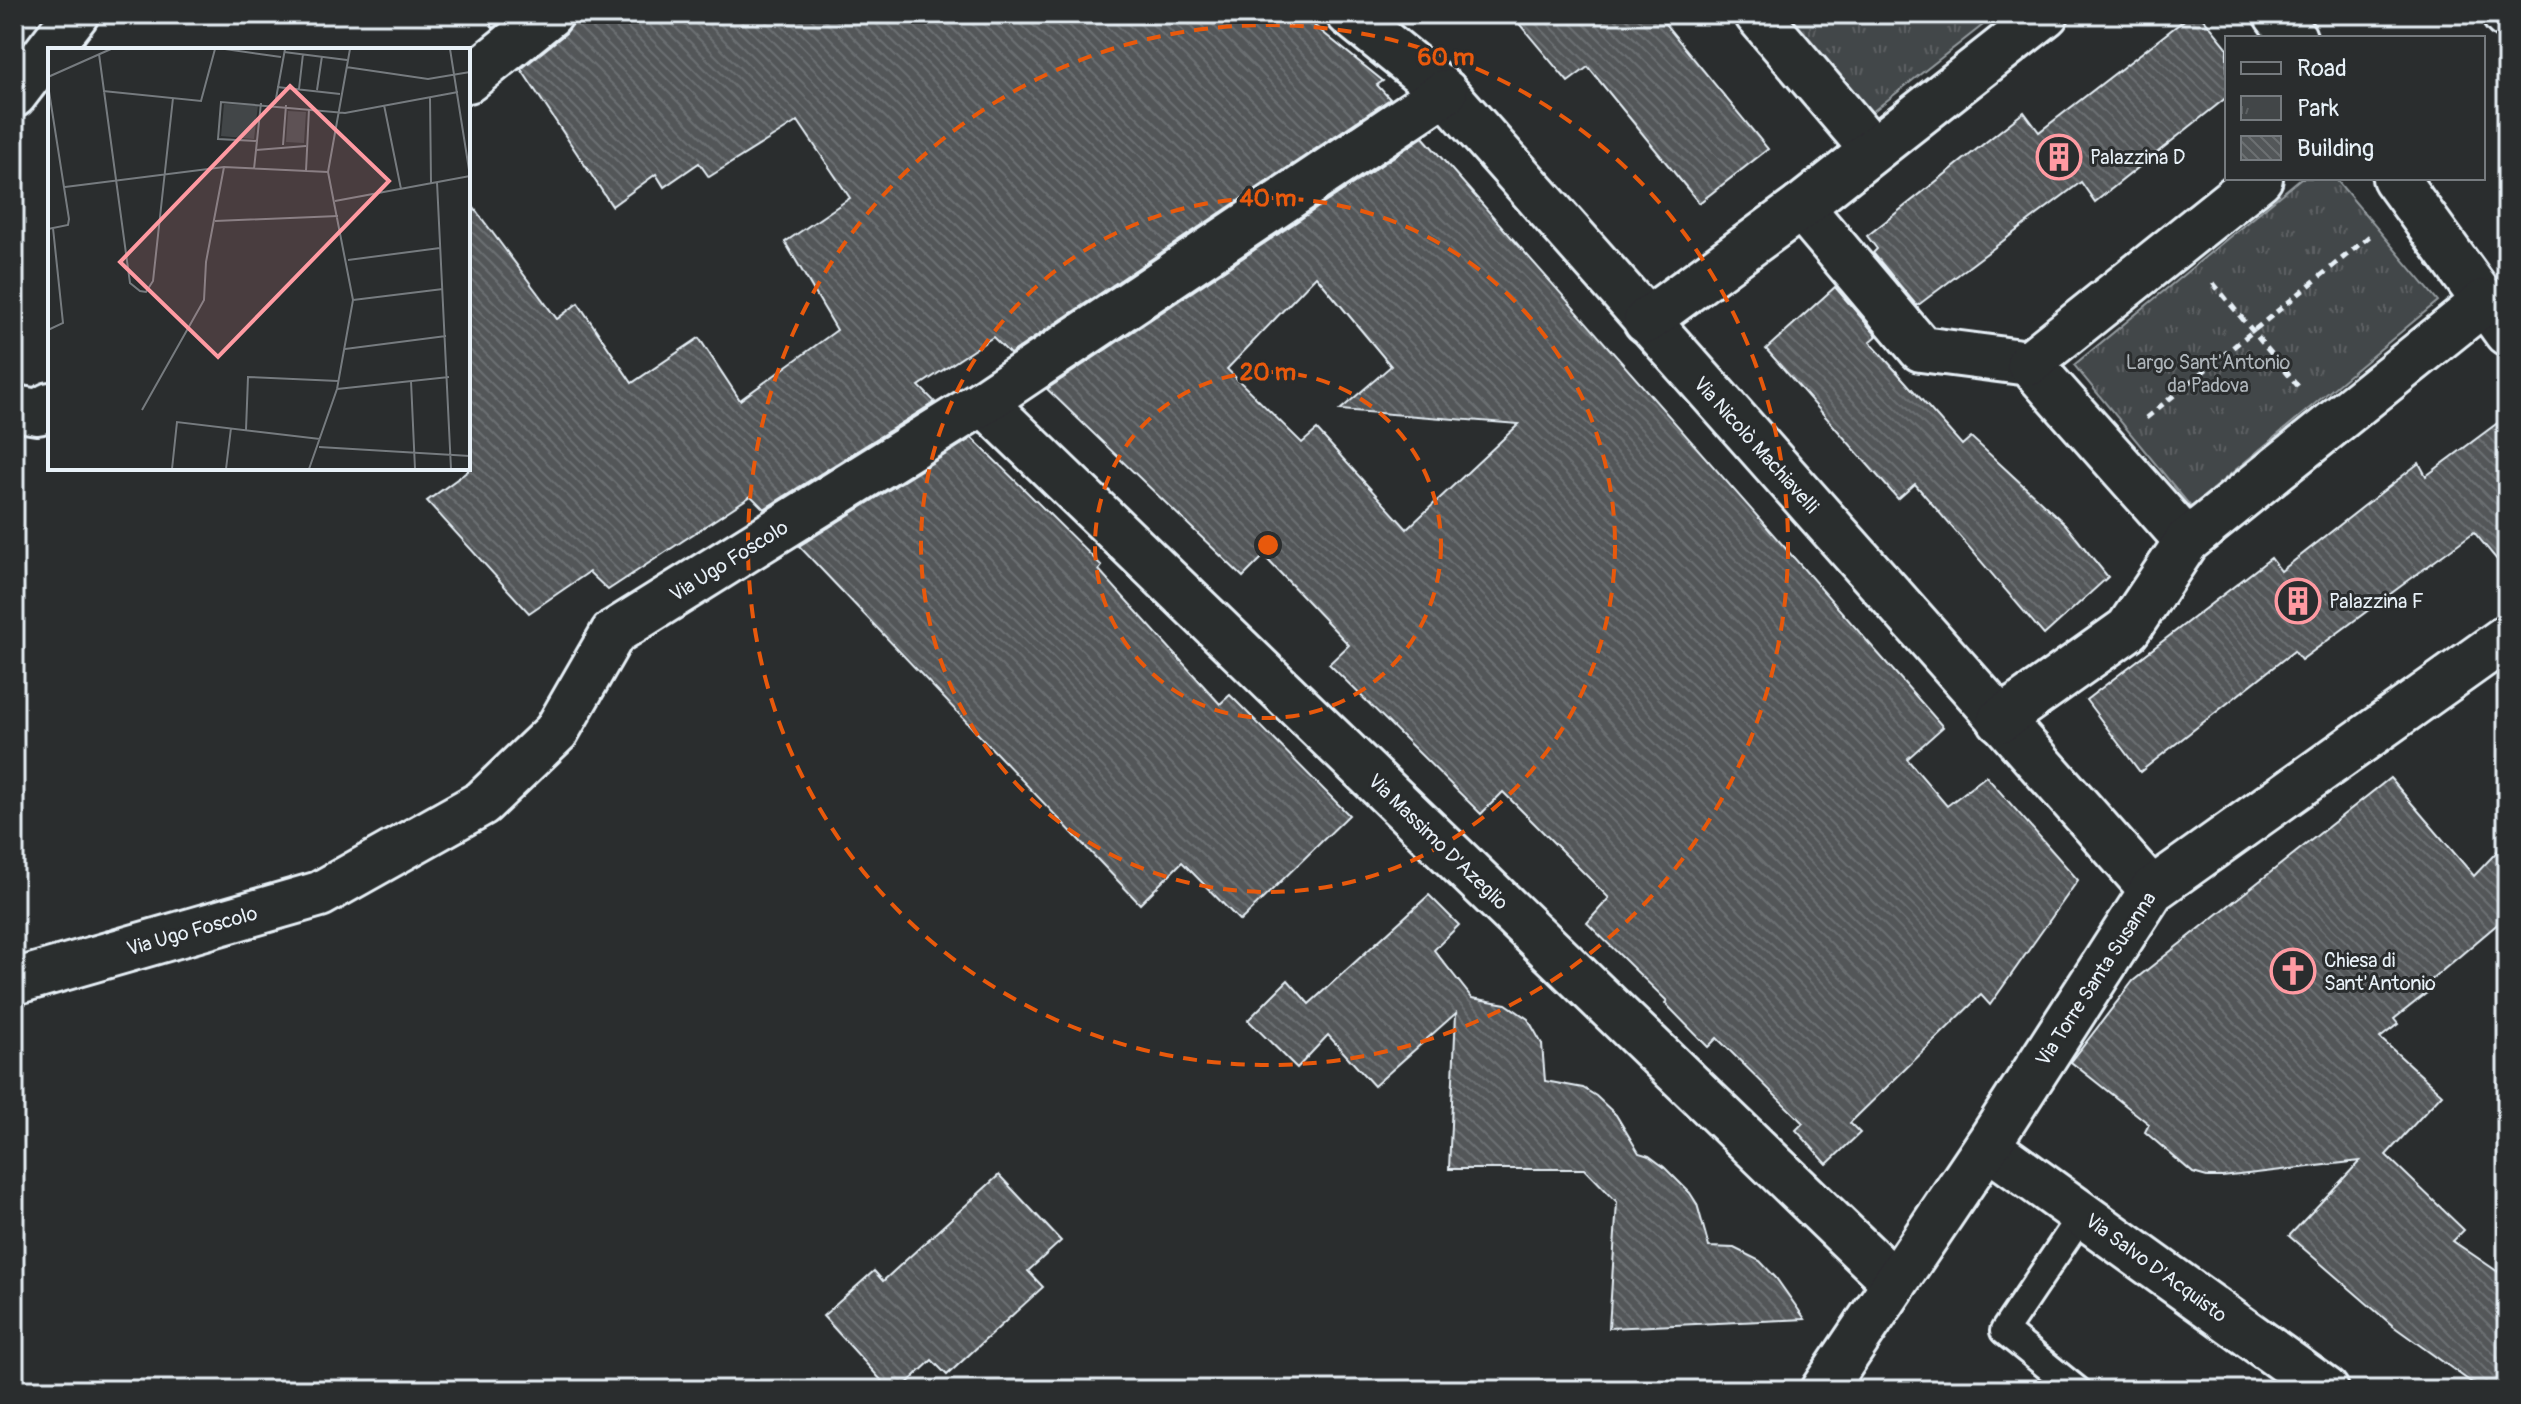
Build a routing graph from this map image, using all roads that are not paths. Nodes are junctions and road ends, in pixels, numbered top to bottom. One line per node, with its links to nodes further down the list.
1 (76, 14): 6 (street)
2 (550, 14): 8 (street)
3 (1349, 14): 9 (street, Via Nicolò Machiavelli)
4 (1757, 14): 11 (street)
5 (2046, 14): 11 (street)
6 (50, 48)
7 (48, 51): 10 (street)
8 (470, 78)
9 (1445, 92): 16 (street, Via Nicolò Machiavelli); 18 (street, Via Ugo Foscolo)
10 (14, 95)
11 (1872, 149): 14 (street)
12 (2257, 180): 17 (street)
13 (2396, 180): 15 (street)
14 (1801, 207): 16 (street); 17 (street)
15 (2496, 318): 21 (street)
16 (1646, 321): 23 (street, Via Nicolò Machiavelli)
17 (2029, 363): 21 (street)
18 (983, 402): 25 (street, Via Ugo Foscolo); 28 (street, Via Massimo D'Azeglio)
19 (48, 406): 20 (street)
20 (14, 408)
21 (2187, 541): 23 (street)
22 (2507, 637): 24 (street, Via Torre Santa Susanna)
23 (2000, 720): 24 (street, Via Nicolò Machiavelli)
24 (2152, 890): 26 (street, Via Torre Santa Susanna)
25 (14, 982)
26 (1987, 1146): 27 (street, Via Salvo D'Acquisto); 28 (street, Via Torre Santa Susanna)
27 (2082, 1215): 30 (lane); 31 (street, Via Salvo D'Acquisto)
28 (1894, 1282): 29 (street, Via Torre Santa Susanna)
29 (1823, 1390)
30 (2077, 1390)
31 (2326, 1390)

